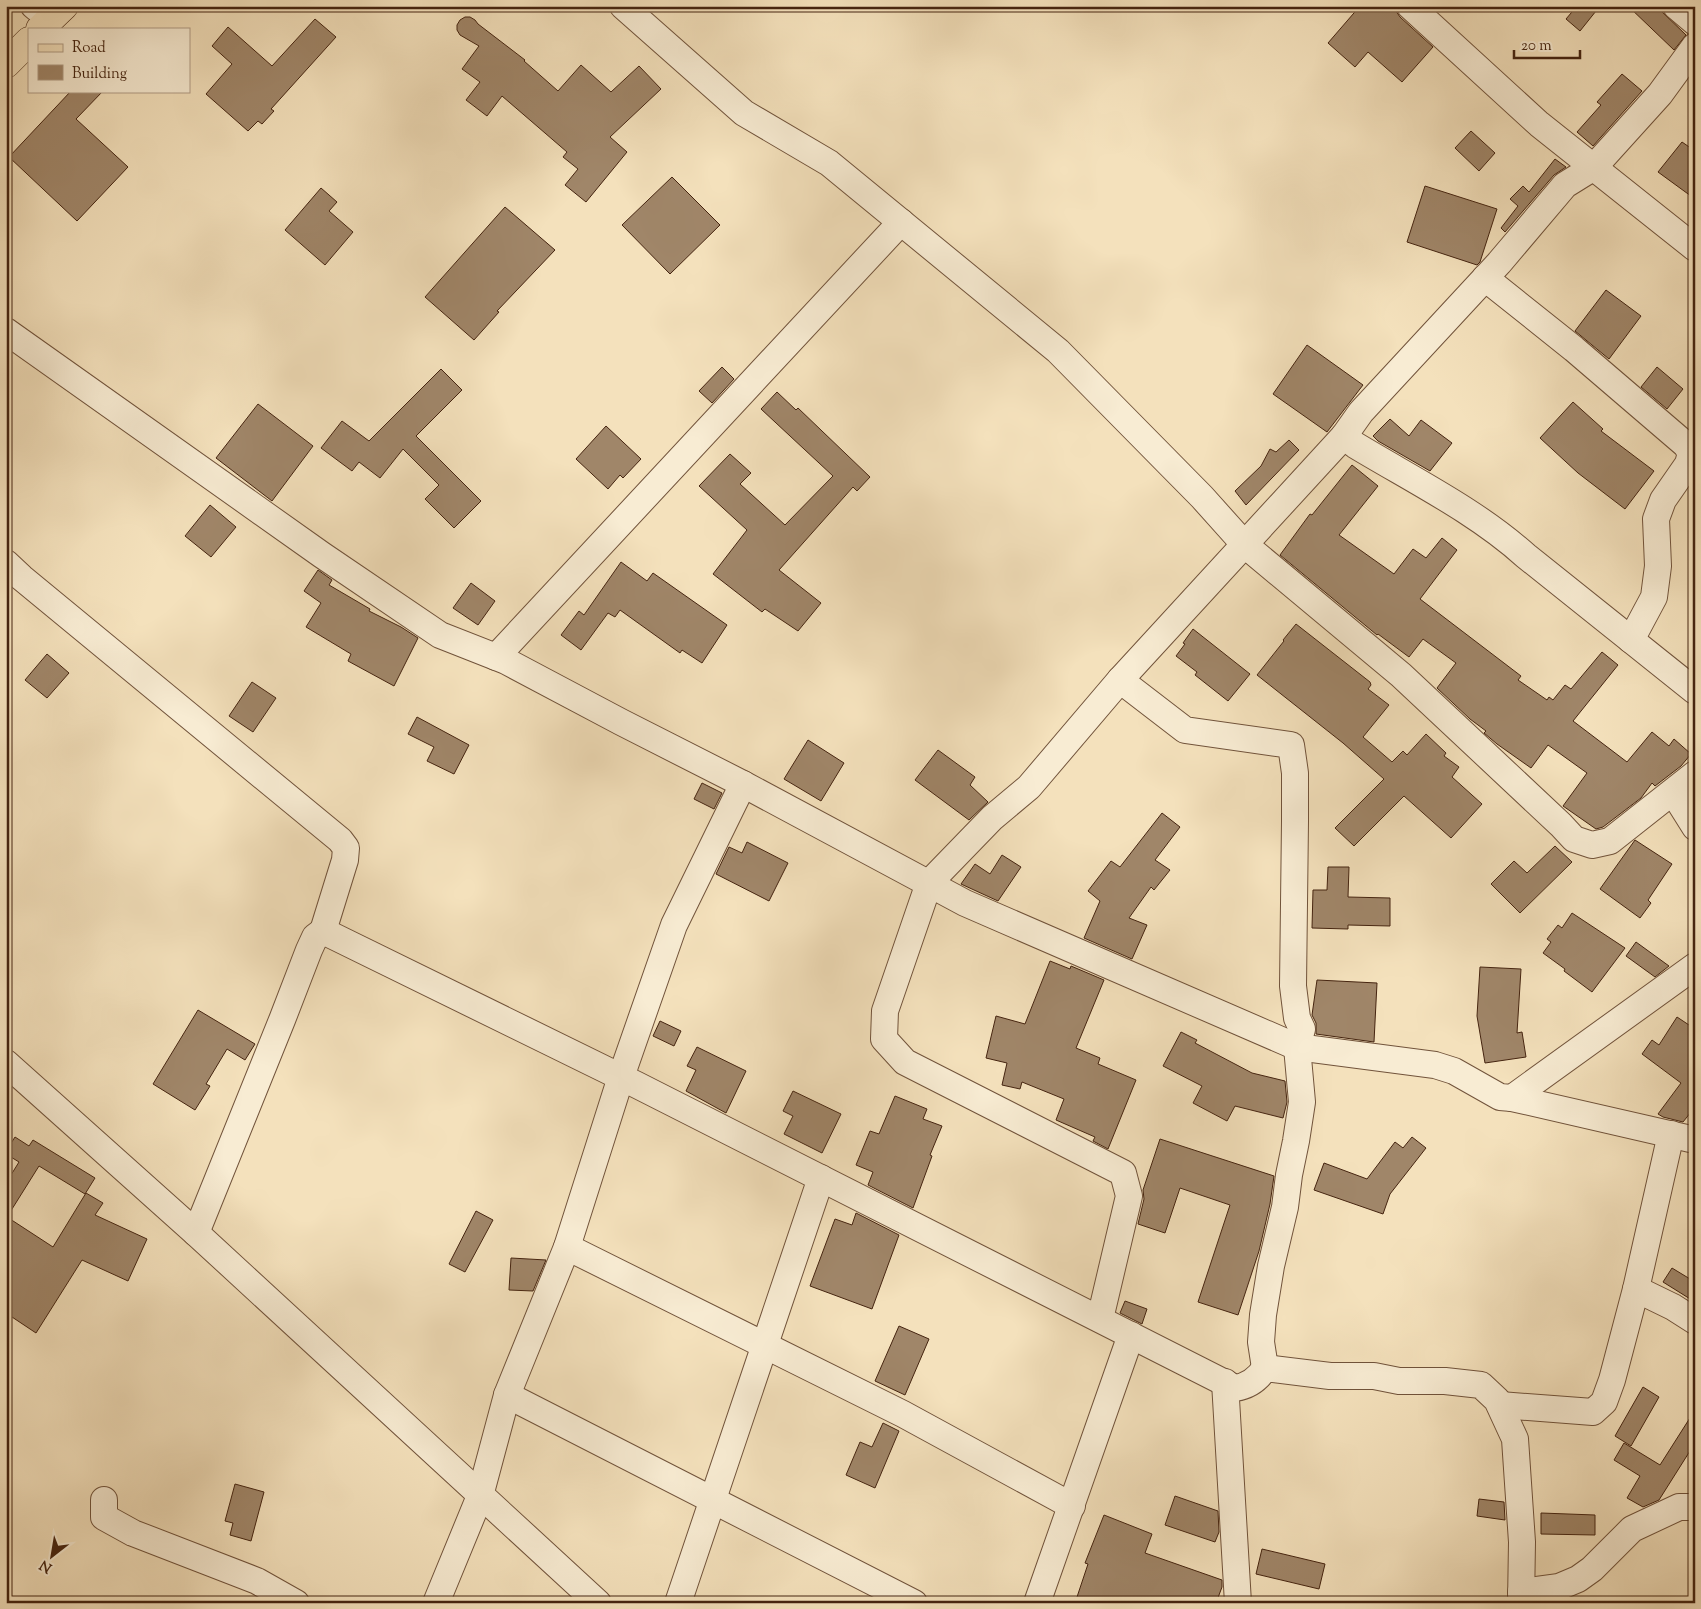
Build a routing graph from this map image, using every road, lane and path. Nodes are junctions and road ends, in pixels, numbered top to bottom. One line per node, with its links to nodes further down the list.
1 (622, 6): 9 (street)
2 (1410, 6): 8 (street)
3 (1676, 6): 4 (street)
4 (1695, 22)
5 (28, 42): 7 (main road)
6 (1695, 46): 8 (street)
7 (6, 64)
8 (1594, 167): 10 (street); 11 (street)
9 (901, 222): 15 (street); 18 (street)
10 (1695, 248)
11 (1485, 278): 13 (street); 14 (street)
12 (6, 331): 18 (street)
13 (1344, 436): 15 (street); 17 (street)
14 (1691, 466): 17 (street)
15 (1245, 545): 19 (street); 23 (street)
16 (6, 563): 26 (street)
17 (1631, 640): 20 (street)
18 (496, 657): 22 (street)
19 (1120, 680): 25 (street); 28 (street)
20 (1695, 691)
21 (1695, 774): 23 (street)
22 (743, 784): 25 (street); 30 (street)
23 (1673, 792): 24 (street)
24 (1695, 827)
25 (929, 883): 28 (street); 37 (street)
26 (324, 931): 30 (street); 34 (street)
27 (1695, 966): 31 (street)
28 (1297, 1047): 31 (street); 41 (street)
29 (6, 1063): 34 (street)
30 (621, 1077): 33 (street); 35 (street)
31 (1512, 1098): 32 (street)
32 (1683, 1137): 36 (street)
33 (820, 1178): 37 (street); 40 (street)
34 (196, 1233): 45 (street)
35 (567, 1247): 40 (street); 43 (street)
36 (1636, 1290): 38 (street); 44 (street)
37 (1100, 1319): 39 (street)
38 (1695, 1321)
39 (1132, 1335): 42 (street); 48 (street)
40 (765, 1345): 47 (street); 48 (street)
41 (1265, 1368): 42 (street); 44 (street)
42 (1225, 1382): 57 (street)
43 (507, 1395): 45 (street); 47 (street)
44 (1500, 1405): 50 (street)
45 (480, 1496): 52 (street); 53 (street)
46 (104, 1500): 51 (street)
47 (712, 1500): 54 (street); 55 (street)
48 (1072, 1506): 56 (street)
49 (1695, 1507): 50 (street)
50 (1521, 1597)
51 (296, 1603)
52 (436, 1603)
53 (598, 1603)
54 (678, 1603)
55 (914, 1603)
56 (1037, 1603)
57 (1238, 1603)

